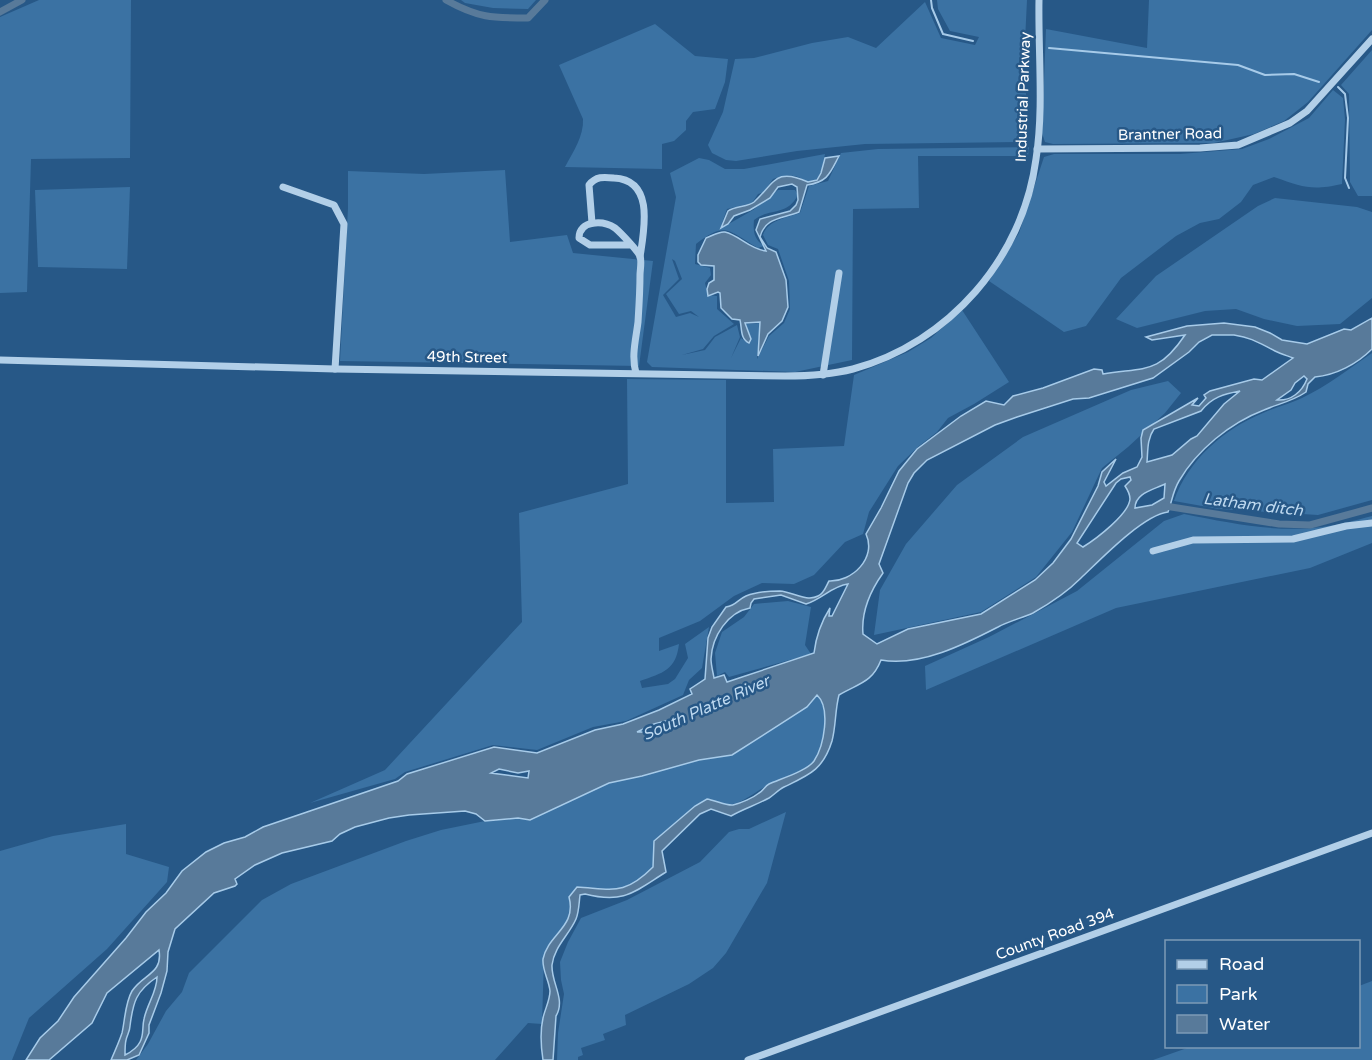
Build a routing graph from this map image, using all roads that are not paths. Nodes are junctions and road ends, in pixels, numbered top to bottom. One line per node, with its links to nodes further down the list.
1 (1039, 0): 3 (street, Industrial Parkway)
2 (1372, 39): 3 (street, Brantner Road)
3 (1037, 149): 9 (street, Industrial Parkway)
4 (283, 187): 11 (street)
5 (592, 223): 6 (street); 6 (street); 7 (street)
6 (631, 245): 7 (street)
7 (640, 257): 12 (street)
8 (839, 273): 13 (street)
9 (925, 336): 13 (street, 49th Street)
10 (0, 360): 11 (street, 49th Street)
11 (334, 369): 12 (street, 49th Street)
12 (636, 373): 13 (street, 49th Street)
13 (823, 375)
14 (1372, 523): 15 (street)
15 (1153, 551)
16 (1372, 833): 17 (street, County Road 394)
17 (748, 1060)

